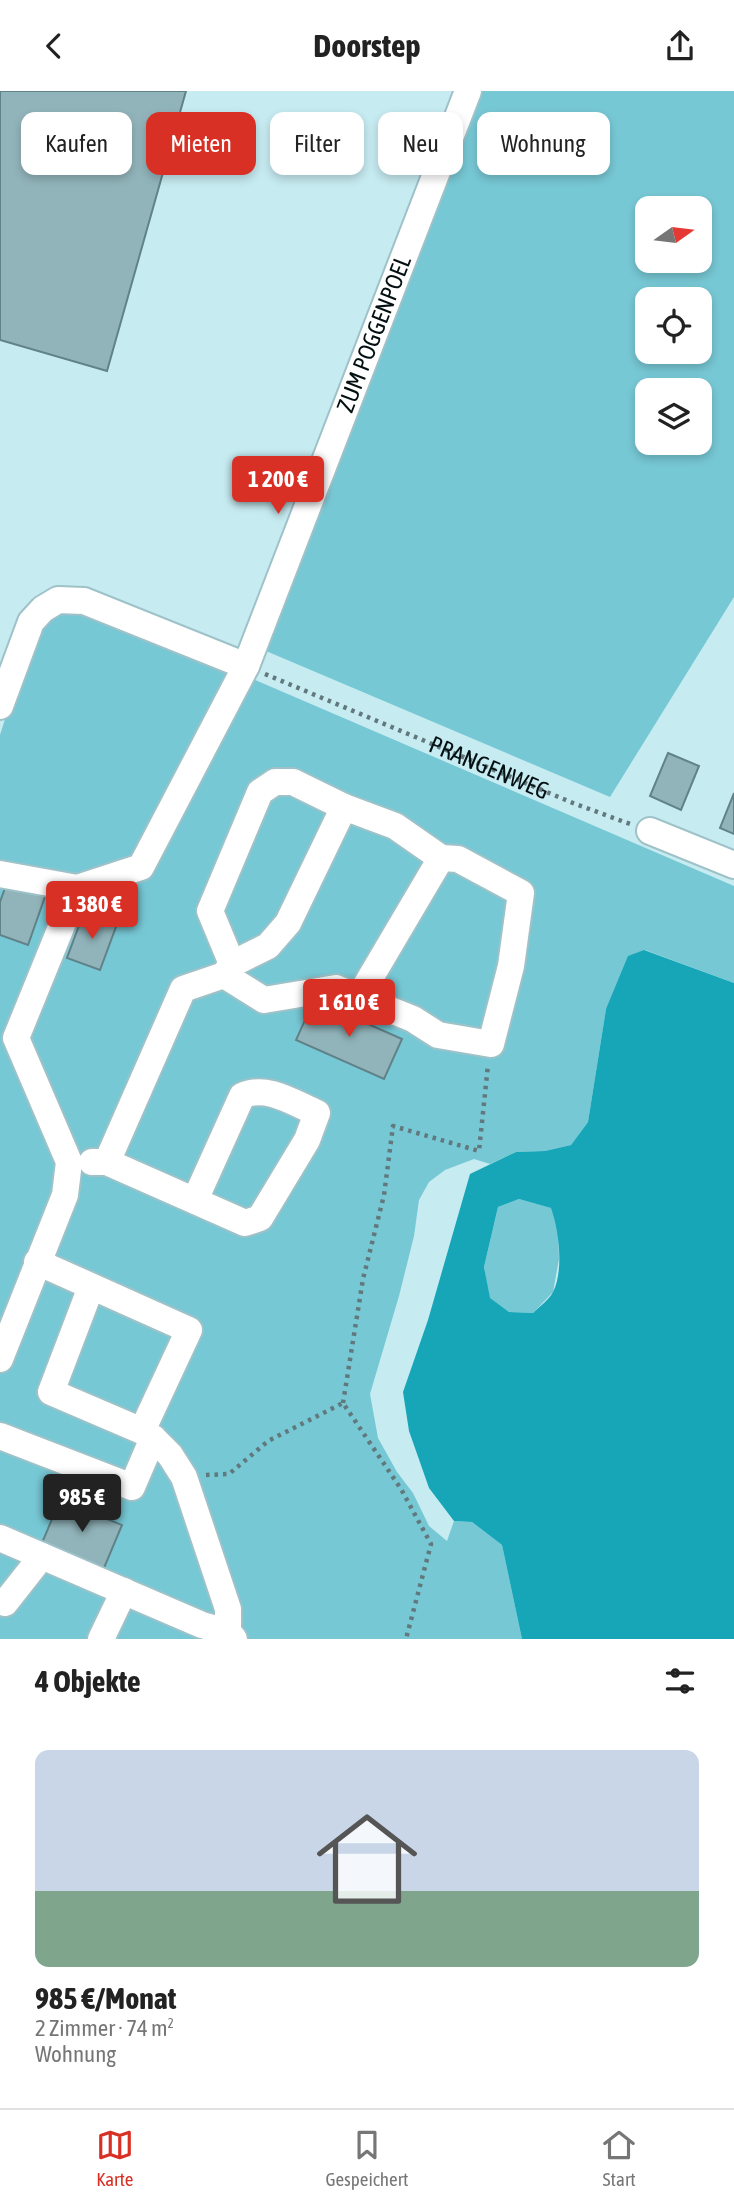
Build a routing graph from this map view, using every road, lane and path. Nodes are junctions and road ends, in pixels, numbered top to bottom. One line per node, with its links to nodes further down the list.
1 (468, 91): 2 (street, ZUM POGGENPOEL)
2 (246, 666): 3 (street); 5 (path, PRANGENWEG); 9 (street, ZUM POGGENPOEL)
3 (0, 706)
4 (344, 807): 6 (street); 10 (street); 10 (street)
5 (650, 831): 7 (street)
6 (441, 857): 11 (street); 12 (street)
7 (734, 865)
8 (0, 874): 9 (street)
9 (77, 888): 13 (street)
10 (228, 970): 11 (street); 14 (street)
11 (359, 997): 12 (street)
12 (491, 1044): 20 (path)
13 (69, 1162): 14 (street); 16 (street)
14 (107, 1162): 15 (street)
15 (195, 1200): 15 (street)
16 (37, 1262): 17 (street); 18 (street)
17 (91, 1287): 21 (street); 21 (street)
18 (7, 1323): 19 (street)
19 (0, 1359)
20 (343, 1403): 23 (path); 30 (path)
21 (147, 1434): 22 (street); 23 (street)
22 (0, 1436)
23 (184, 1477): 28 (street)
24 (0, 1538): 25 (street)
25 (42, 1556): 26 (street); 27 (street)
26 (124, 1591): 28 (street); 29 (street)
27 (5, 1603)
28 (229, 1637)
29 (102, 1639)
30 (406, 1639)

